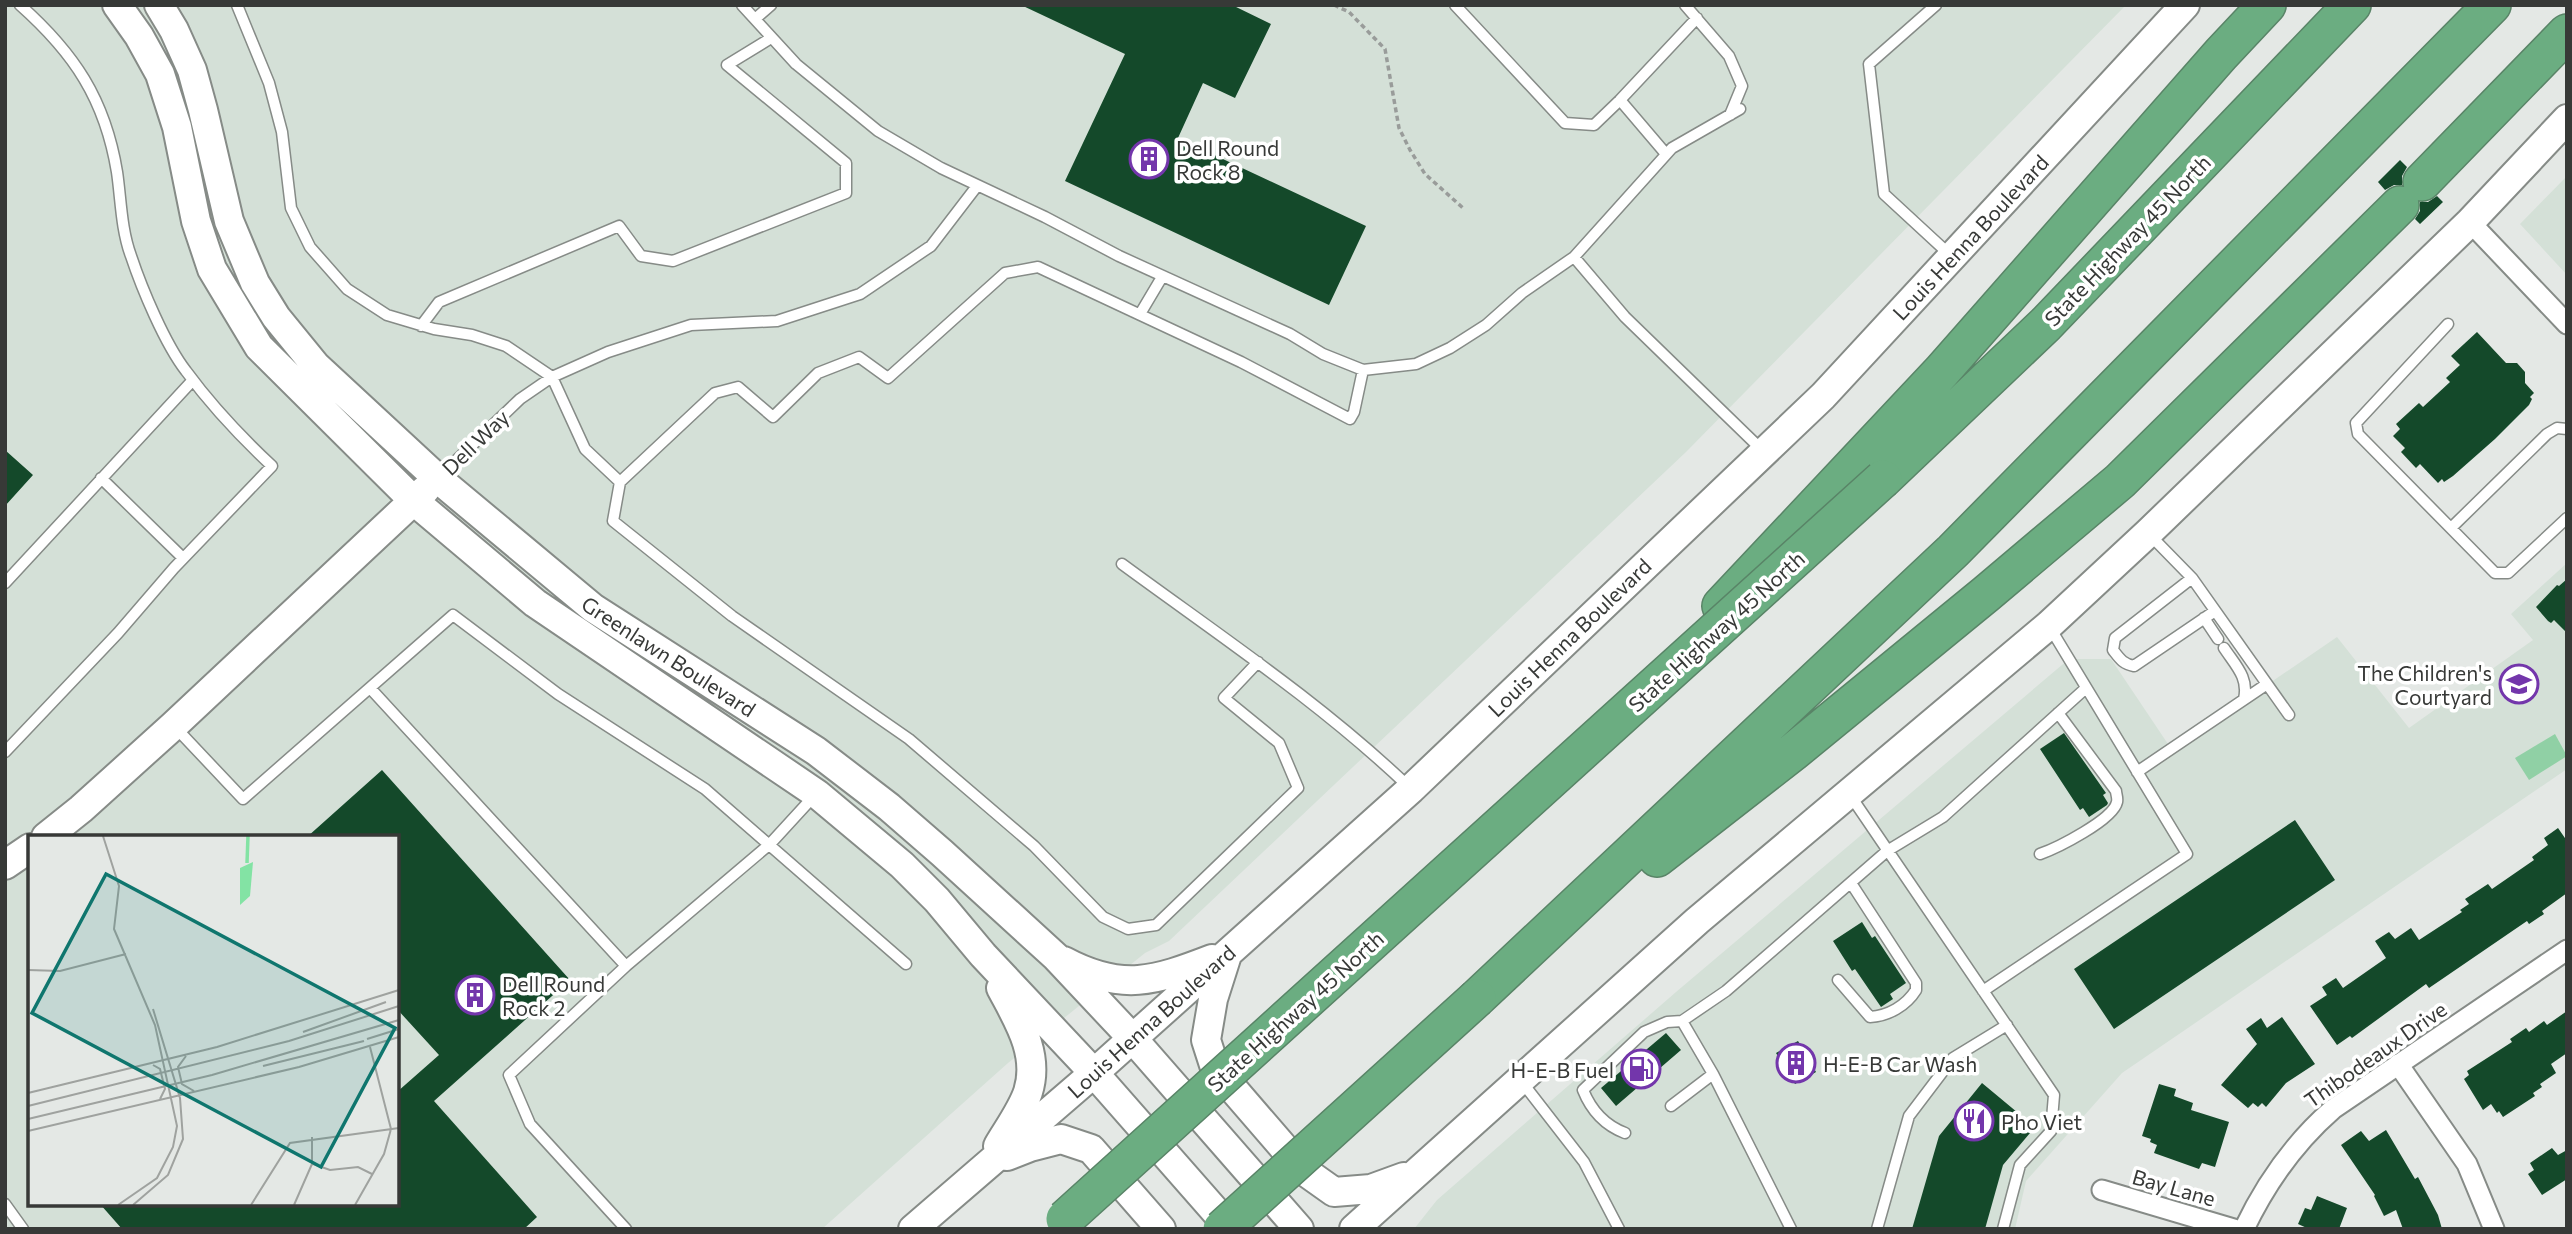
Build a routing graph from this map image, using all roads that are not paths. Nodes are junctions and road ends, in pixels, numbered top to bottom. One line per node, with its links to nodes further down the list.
1 (20, 5): 34 (lane)
2 (117, 5): 41 (main road, Greenlawn Boulevard)
3 (159, 5): 39 (main road, Greenlawn Boulevard)
4 (237, 5): 31 (lane)
5 (742, 5): 15 (lane)
6 (771, 5): 15 (lane)
7 (1455, 5): 18 (lane)
8 (1685, 5): 14 (lane)
9 (1936, 5): 26 (lane)
10 (2185, 5): 26 (main road, Louis Henna Boulevard)
11 (2267, 5): 37 (highway)
12 (2352, 5): 37 (highway, State Highway 45 North)
13 (2493, 5): 83 (highway)
14 (1697, 18): 18 (lane); 20 (lane)
15 (755, 19): 17 (lane)
16 (2567, 33): 83 (highway)
17 (771, 37): 23 (lane); 31 (lane)
18 (1619, 100): 22 (lane)
19 (1740, 109): 20 (lane)
20 (1730, 115): 22 (lane)
21 (2567, 119): 24 (main road)
22 (1666, 155): 25 (lane)
23 (977, 186): 27 (lane); 33 (lane, Dell Way)
24 (2470, 222): 30 (street); 44 (main road)
25 (1574, 257): 32 (lane); 36 (lane)
26 (1952, 257): 36 (main road, Louis Henna Boulevard)
27 (1162, 276): 28 (lane); 32 (lane)
28 (1140, 313): 32 (lane); 40 (lane)
29 (2448, 324): 43 (lane)
30 (2567, 324)
31 (421, 326): 33 (lane)
32 (1363, 370)
33 (552, 377): 39 (lane, Dell Way); 40 (lane)
34 (193, 380): 38 (lane); 45 (lane)
35 (2567, 429): 43 (lane)
36 (1763, 451): 64 (main road, Louis Henna Boulevard)
37 (1874, 468): 97 (highway, State Highway 45 North, bridge)
38 (101, 478): 45 (lane); 48 (lane)
39 (437, 478): 41 (main road, Dell Way); 67 (main road, Greenlawn Boulevard)
40 (620, 482): 54 (lane)
41 (414, 501): 61 (main road, Dell Way); 65 (main road, Greenlawn Boulevard)
42 (2567, 517): 43 (lane)
43 (2451, 528)
44 (2148, 533): 47 (lane); 51 (main road)
45 (183, 558): 62 (lane)
46 (1122, 564): 54 (lane)
47 (2192, 578): 49 (lane); 50 (lane)
48 (5, 583)
49 (2215, 611): 50 (lane); 55 (lane)
50 (2204, 618): 52 (lane)
51 (2049, 625): 57 (lane); 66 (main road)
52 (2218, 639)
53 (2224, 649): 58 (lane)
54 (1258, 662): 64 (lane)
55 (2267, 684): 58 (lane); 60 (lane)
56 (370, 688): 61 (lane); 69 (lane); 80 (lane)
57 (2086, 688): 59 (lane); 63 (lane)
58 (2244, 699): 63 (lane)
59 (2059, 713): 71 (lane); 72 (lane)
60 (2289, 715)
61 (173, 726): 68 (main road, Dell Way)
62 (5, 752)
63 (2137, 772): 82 (lane)
64 (1411, 789): 76 (main road, Louis Henna Boulevard)
65 (817, 794): 67 (main road); 69 (lane); 77 (main road, Greenlawn Boulevard)
66 (1849, 794): 71 (lane); 90 (main road)
67 (889, 807): 78 (main road, Greenlawn Boulevard)
68 (48, 835)
69 (770, 844): 79 (lane); 80 (lane)
70 (28, 849): 73 (main road)
71 (1887, 851): 74 (lane); 82 (lane)
72 (2040, 855)
73 (5, 865)
74 (1851, 883): 81 (lane); 84 (lane)
75 (2567, 950): 87 (street, Thibodeaux Drive)
76 (1228, 953): 78 (main road); 86 (main road, Louis Henna Boulevard); 94 (main road)
77 (983, 955): 88 (main road, Greenlawn Boulevard); 93 (main road)
78 (1056, 957): 86 (main road, Greenlawn Boulevard)
79 (906, 964)
80 (626, 967): 99 (lane)
81 (1838, 980)
82 (1983, 991): 85 (lane)
83 (1476, 998): 102 (highway, bridge)
84 (1682, 1021): 89 (lane); 92 (lane)
85 (2007, 1025): 109 (lane); 110 (lane)
86 (1133, 1039): 88 (main road, Louis Henna Boulevard); 104 (main road, Greenlawn Boulevard)
87 (2398, 1064): 112 (street, Thibodeaux Drive); 113 (street)
88 (1094, 1073): 93 (main road, Louis Henna Boulevard); 103 (main road, Greenlawn Boulevard)
89 (1713, 1074): 91 (lane); 108 (lane)
90 (1519, 1079): 94 (main road); 107 (lane)
91 (1671, 1106)
92 (1625, 1133)
93 (988, 1163): 100 (main road, Louis Henna Boulevard); 101 (main road)
94 (1418, 1172): 105 (main road); 106 (main road)
95 (2102, 1190): 111 (street, Bay Lane)
96 (5, 1204): 98 (lane)
97 (1059, 1224)
98 (23, 1229)
99 (626, 1229)
100 (913, 1229)
101 (1161, 1229)
102 (1222, 1229)
103 (1231, 1229)
104 (1299, 1229)
105 (1354, 1229)
106 (1381, 1229)
107 (1619, 1229)
108 (1791, 1229)
109 (1877, 1229)
110 (2003, 1229)
111 (2235, 1229)
112 (2244, 1229)
113 (2494, 1229)

